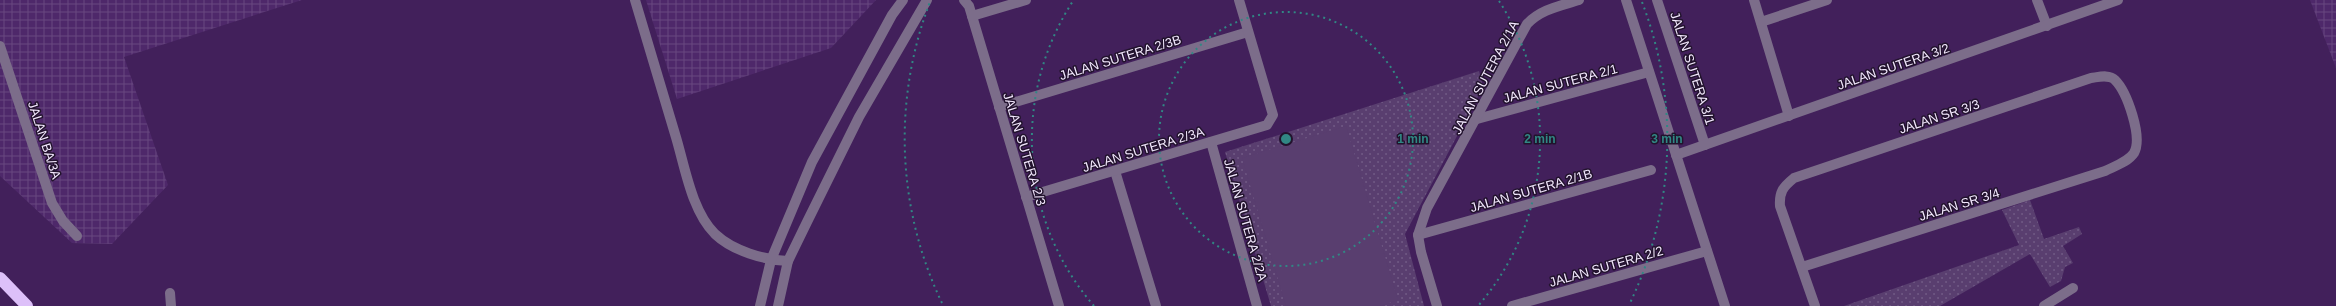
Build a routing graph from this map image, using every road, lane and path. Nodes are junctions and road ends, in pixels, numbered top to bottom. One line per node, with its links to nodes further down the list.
1 (636, 0): 33 (street)
2 (903, 0): 33 (street)
3 (927, 0): 34 (street)
4 (964, 0): 14 (street, JALAN SUTERA 2/3)
5 (1026, 0): 14 (street)
6 (1239, 0): 17 (street)
7 (1579, 0): 23 (street, JALAN SUTERA 2/1A)
8 (1626, 0): 19 (street)
9 (1657, 0): 25 (street, JALAN SUTERA 3/1)
10 (1754, 0): 15 (street)
11 (1827, 0): 15 (street)
12 (2036, 0): 16 (street)
13 (2118, 0): 16 (street, JALAN SUTERA 3/2)
14 (972, 16): 21 (street, JALAN SUTERA 2/3)
15 (1761, 22): 22 (street)
16 (2047, 26): 22 (street, JALAN SUTERA 3/2)
17 (1248, 32): 21 (street, JALAN SUTERA 2/3B); 24 (street, JALAN SUTERA 2/3A)
18 (0, 46): 31 (street, JALAN BA/3A)
19 (1649, 72): 23 (street, JALAN SUTERA 2/1); 26 (street)
20 (2114, 79): 35 (street, JALAN SR 3/4); 35 (street, JALAN SR 3/3)
21 (1000, 107): 29 (street, JALAN SUTERA 2/3)
22 (1789, 116): 25 (street, JALAN SUTERA 3/2)
23 (1477, 119): 30 (street, JALAN SUTERA 2/1A)
24 (1210, 142): 28 (street, JALAN SUTERA 2/3A); 45 (street, JALAN SUTERA 2/2A)
25 (1705, 145): 26 (street, JALAN SUTERA 3/2)
26 (1676, 155): 32 (street)
27 (1651, 170): 30 (street, JALAN SUTERA 2/1B)
28 (1115, 171): 29 (street, JALAN SUTERA 2/3A); 44 (street)
29 (1026, 197): 43 (street, JALAN SUTERA 2/3)
30 (1418, 235): 46 (street)
31 (77, 236)
32 (1707, 251): 47 (street, JALAN SUTERA 2/2); 48 (street)
33 (770, 260): 34 (street); 41 (street)
34 (788, 261): 42 (street)
35 (1802, 267): 49 (street)
36 (0, 278): 39 (highway)
37 (2073, 288): 50 (street)
38 (170, 293): 40 (street)
39 (27, 306)
40 (171, 306)
41 (760, 306)
42 (778, 306)
43 (1059, 306)
44 (1156, 306)
45 (1257, 306)
46 (1437, 306)
47 (1512, 306)
48 (1725, 306)
49 (1815, 306)
50 (2044, 306)

